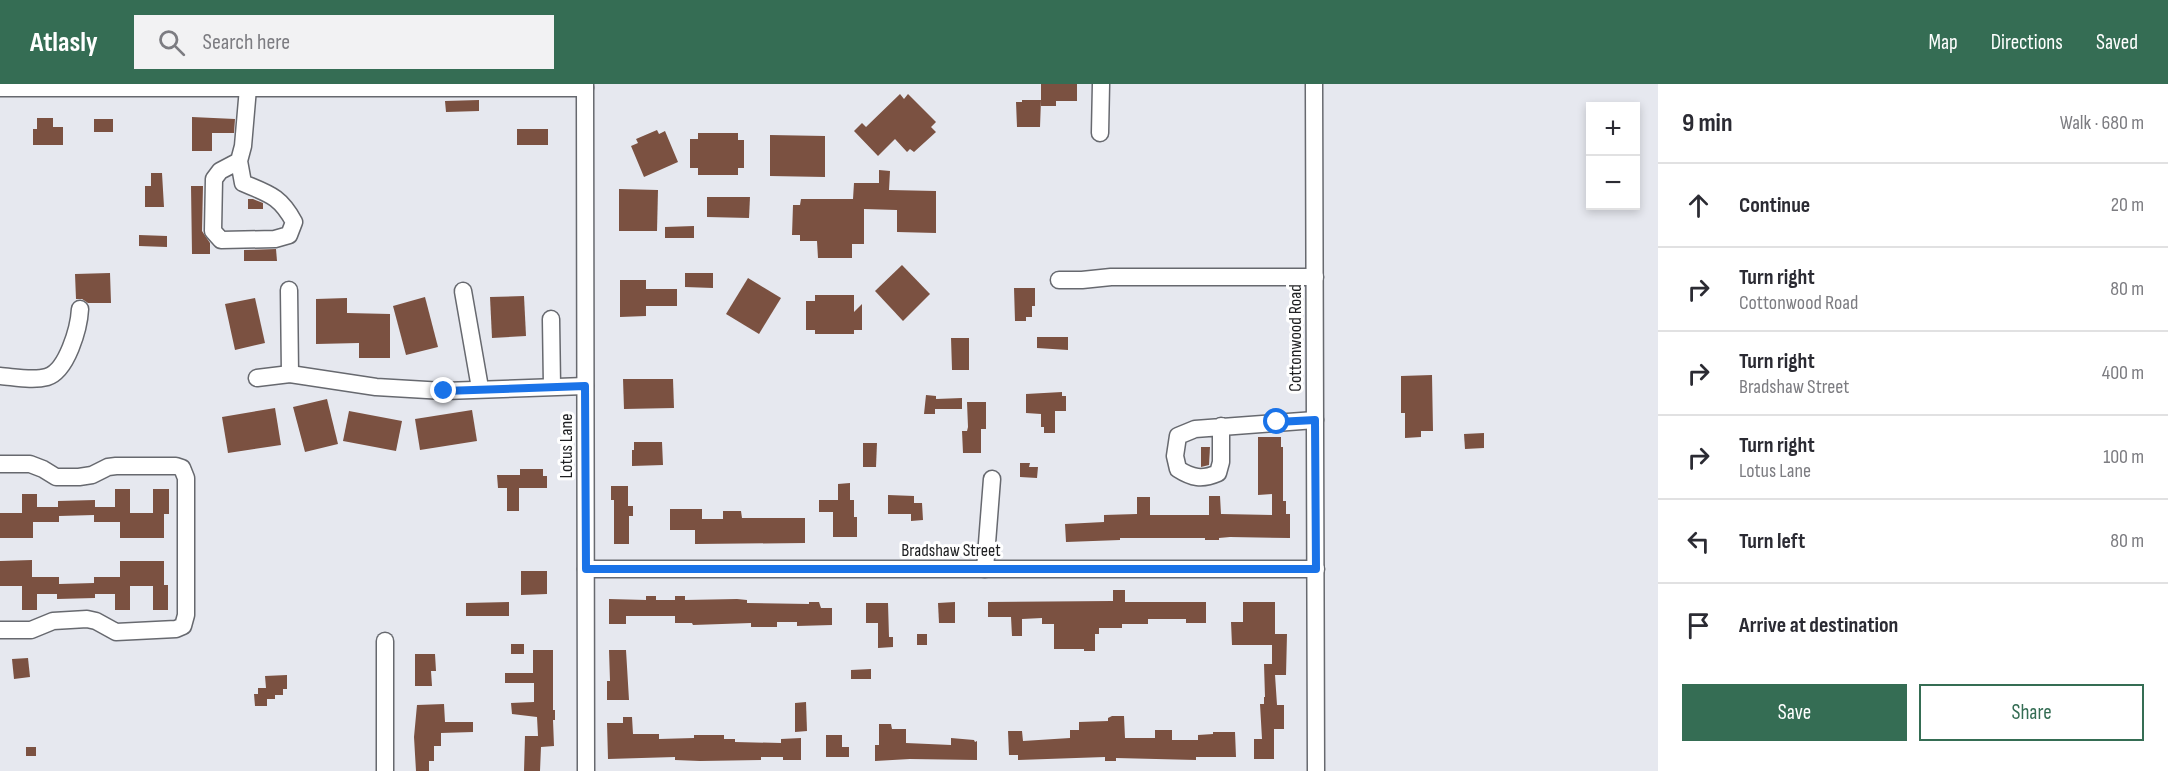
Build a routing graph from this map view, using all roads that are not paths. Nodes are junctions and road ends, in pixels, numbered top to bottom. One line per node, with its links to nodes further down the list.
1 (1101, 84): 6 (street)
2 (1314, 84): 8 (street, Cottonwood Road)
3 (585, 86): 5 (street); 18 (street, Lotus Lane)
4 (0, 88): 5 (street)
5 (248, 88): 7 (street)
6 (1100, 133)
7 (240, 161): 7 (street)
8 (1315, 277): 9 (street); 20 (street, Cottonwood Road)
9 (1059, 280)
10 (289, 290): 14 (street)
11 (463, 291): 19 (street)
12 (80, 309): 15 (street)
13 (551, 319): 17 (street)
14 (290, 375): 16 (street); 19 (street)
15 (0, 376)
16 (257, 378)
17 (552, 386): 18 (street); 19 (street)
18 (585, 386): 24 (street, Lotus Lane)
19 (480, 388)
20 (1315, 420): 21 (street); 26 (street, Cottonwood Road)
21 (1221, 426)
22 (0, 464): 27 (street)
23 (992, 479): 25 (street)
24 (586, 569): 25 (street, Bradshaw Street); 30 (street, Lotus Lane)
25 (985, 569): 26 (street, Bradshaw Street)
26 (1316, 569): 31 (street, Cottonwood Road)
27 (0, 630)
28 (385, 641): 29 (street)
29 (385, 771)
30 (586, 771)
31 (1317, 771)

